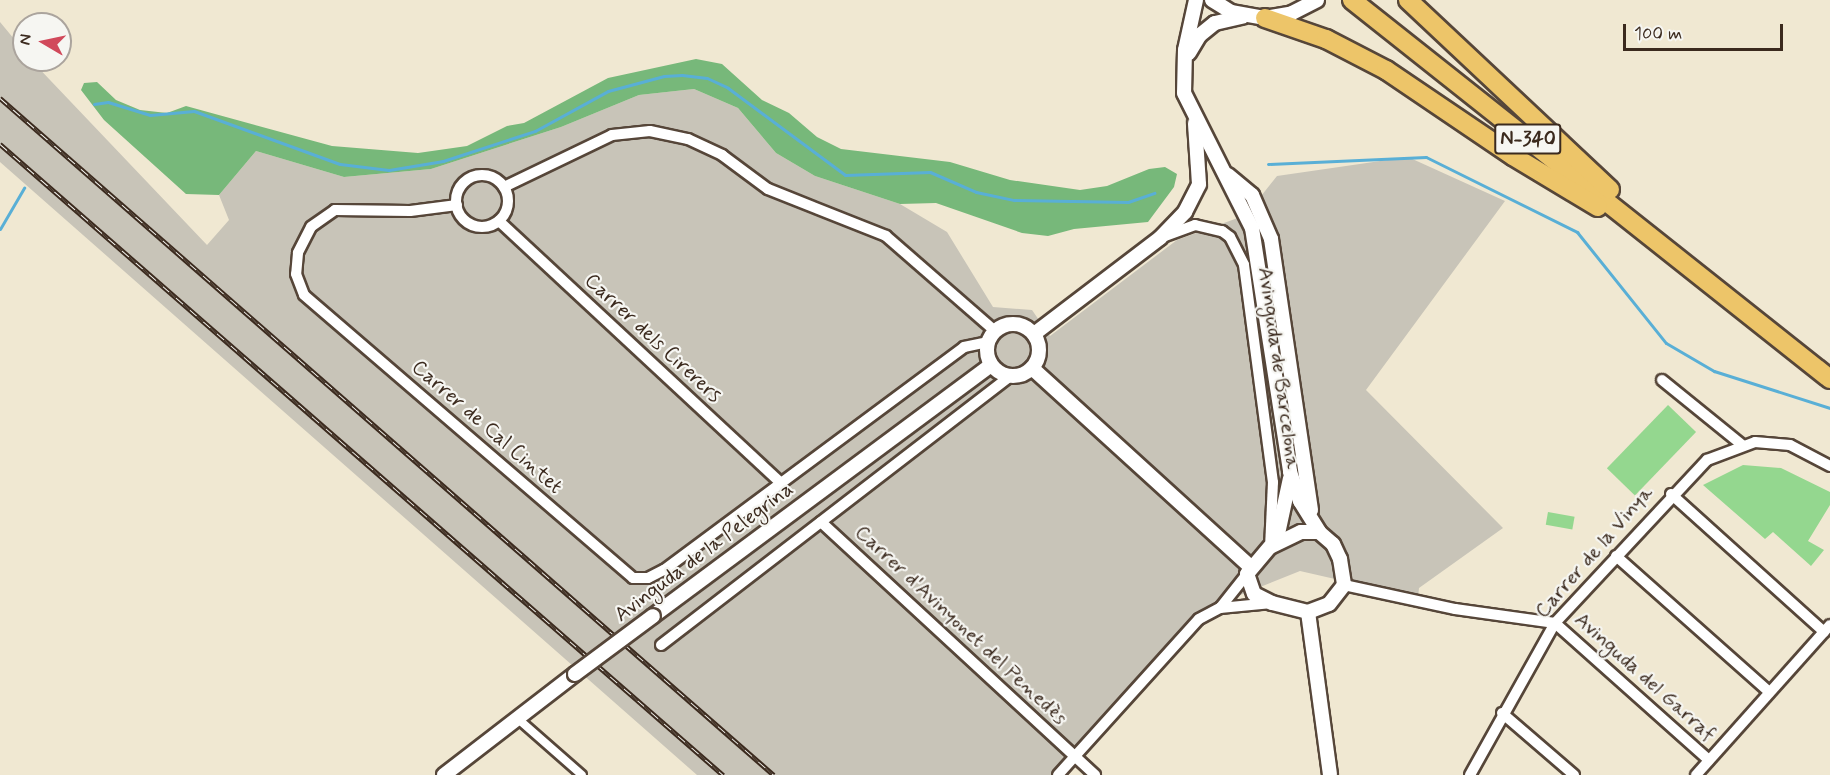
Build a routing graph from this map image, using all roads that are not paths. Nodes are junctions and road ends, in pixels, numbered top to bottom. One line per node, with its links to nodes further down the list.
1 (1196, 0): 7 (street)
2 (1212, 0): 6 (street)
3 (1317, 0): 6 (street)
4 (1352, 0): 14 (highway, N-340)
5 (1408, 0): 14 (highway)
6 (1259, 17): 7 (street); 14 (highway)
7 (1184, 66): 8 (street)
8 (1193, 112): 9 (street); 13 (street)
9 (1227, 174): 24 (street, Avinguda de Barcelona); 28 (street)
10 (504, 188): 11 (street); 12 (street); 16 (street)
11 (457, 205): 12 (street); 32 (street, Carrer de Cal Cintet)
12 (499, 221): 25 (street, Carrer dels Cirerers)
13 (1160, 238): 15 (street); 29 (street, Avinguda de Barcelona)
14 (1703, 277): 20 (highway, N-340)
15 (1034, 334): 16 (street); 18 (street)
16 (991, 337): 17 (street); 25 (street, Avinguda de la Pelegrina)
17 (991, 365): 19 (street); 42 (street, Avinguda de la Pelegrina, bridge)
18 (1032, 368): 19 (street); 31 (street)
19 (1010, 376): 27 (street)
20 (1830, 379)
21 (1662, 380): 22 (street)
22 (1741, 444): 23 (street); 26 (street, Carrer de la Vinya)
23 (1830, 466)
24 (1290, 472): 28 (street, Avinguda de Barcelona); 29 (street, Avinguda de Barcelona)
25 (781, 483): 32 (street, Avinguda de la Pelegrina)
26 (1671, 494): 30 (street, Carrer de la Vinya); 38 (street)
27 (821, 522): 39 (street); 43 (street, Carrer d'Avinyonet del Penedès)
28 (1317, 530): 29 (street); 33 (street)
29 (1273, 545): 31 (street)
30 (1616, 556): 37 (street, Carrer de la Vinya); 40 (street)
31 (1249, 571): 34 (street); 35 (street)
32 (648, 578)
33 (1344, 585): 36 (street); 37 (street)
34 (1272, 603): 35 (street); 36 (street)
35 (1220, 608): 43 (street)
36 (1308, 612): 49 (street)
37 (1555, 622): 41 (street, Carrer de la Vinya); 44 (street, Avinguda del Garraf)
38 (1827, 628): 40 (street)
39 (661, 645)
40 (1769, 692): 44 (street)
41 (1502, 713): 50 (street, Carrer de la Vinya); 51 (street)
42 (517, 718): 45 (street, Avinguda de la Pelegrina); 46 (street)
43 (1075, 756): 47 (street); 48 (street, Carrer d'Avinyonet del Penedès)
44 (1709, 760): 52 (street)
45 (444, 775)
46 (582, 775)
47 (1058, 775)
48 (1095, 775)
49 (1330, 775)
50 (1470, 775)
51 (1574, 775)
52 (1696, 775)

